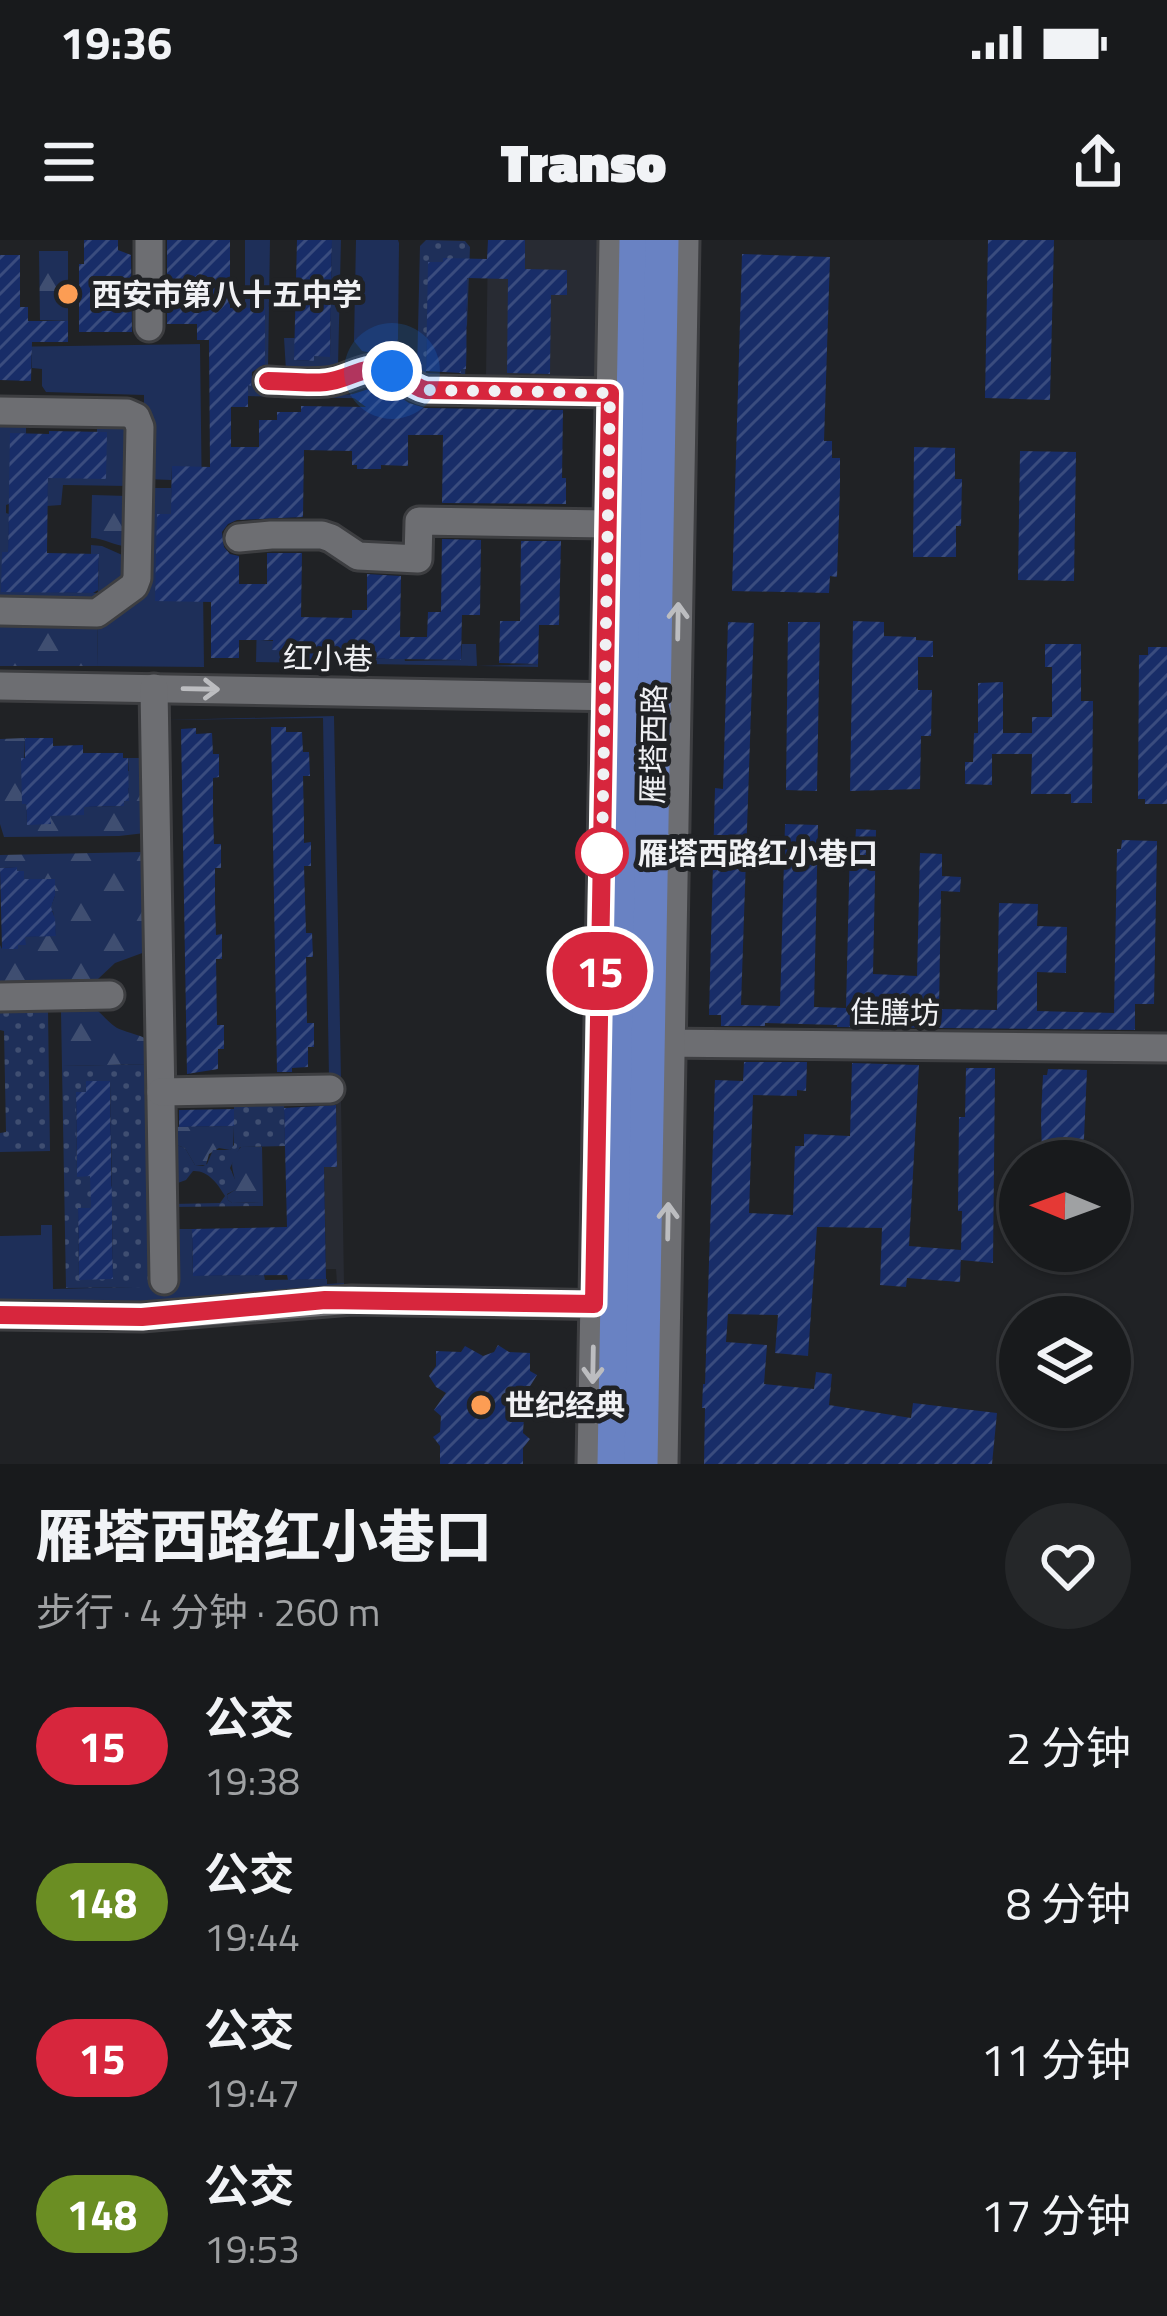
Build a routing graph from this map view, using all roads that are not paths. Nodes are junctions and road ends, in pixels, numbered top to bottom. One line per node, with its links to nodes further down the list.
1 (149, 240): 6 (street)
2 (613, 240): 8 (street)
3 (636, 240): 15 (main road, 雁塔西路)
4 (662, 240): 15 (main road, 雁塔西路)
5 (685, 240): 18 (street, one-way to 5)
6 (149, 327)
7 (268, 381): 8 (street)
8 (610, 393): 10 (street)
9 (0, 411): 12 (street)
10 (608, 524): 11 (street); 15 (street)
11 (239, 538)
12 (0, 611)
13 (0, 686): 14 (street, 红小巷)
14 (154, 688): 15 (street, 红小巷, one-way to 15); 21 (street)
15 (629, 697): 18 (main road, 雁塔西路); 23 (street)
16 (110, 995): 17 (street)
17 (0, 997)
18 (647, 1043): 19 (street, 佳膳坊); 23 (main road, 雁塔西路); 27 (main road, 雁塔西路); 28 (street, one-way to 18)
19 (1167, 1048)
20 (330, 1089): 21 (street)
21 (161, 1092): 22 (street)
22 (164, 1280)
23 (606, 1305): 24 (street); 25 (street, one-way to 25); 26 (main road, 雁塔西路)
24 (0, 1315)
25 (591, 1464)
26 (614, 1464)
27 (641, 1464)
28 (664, 1464)

